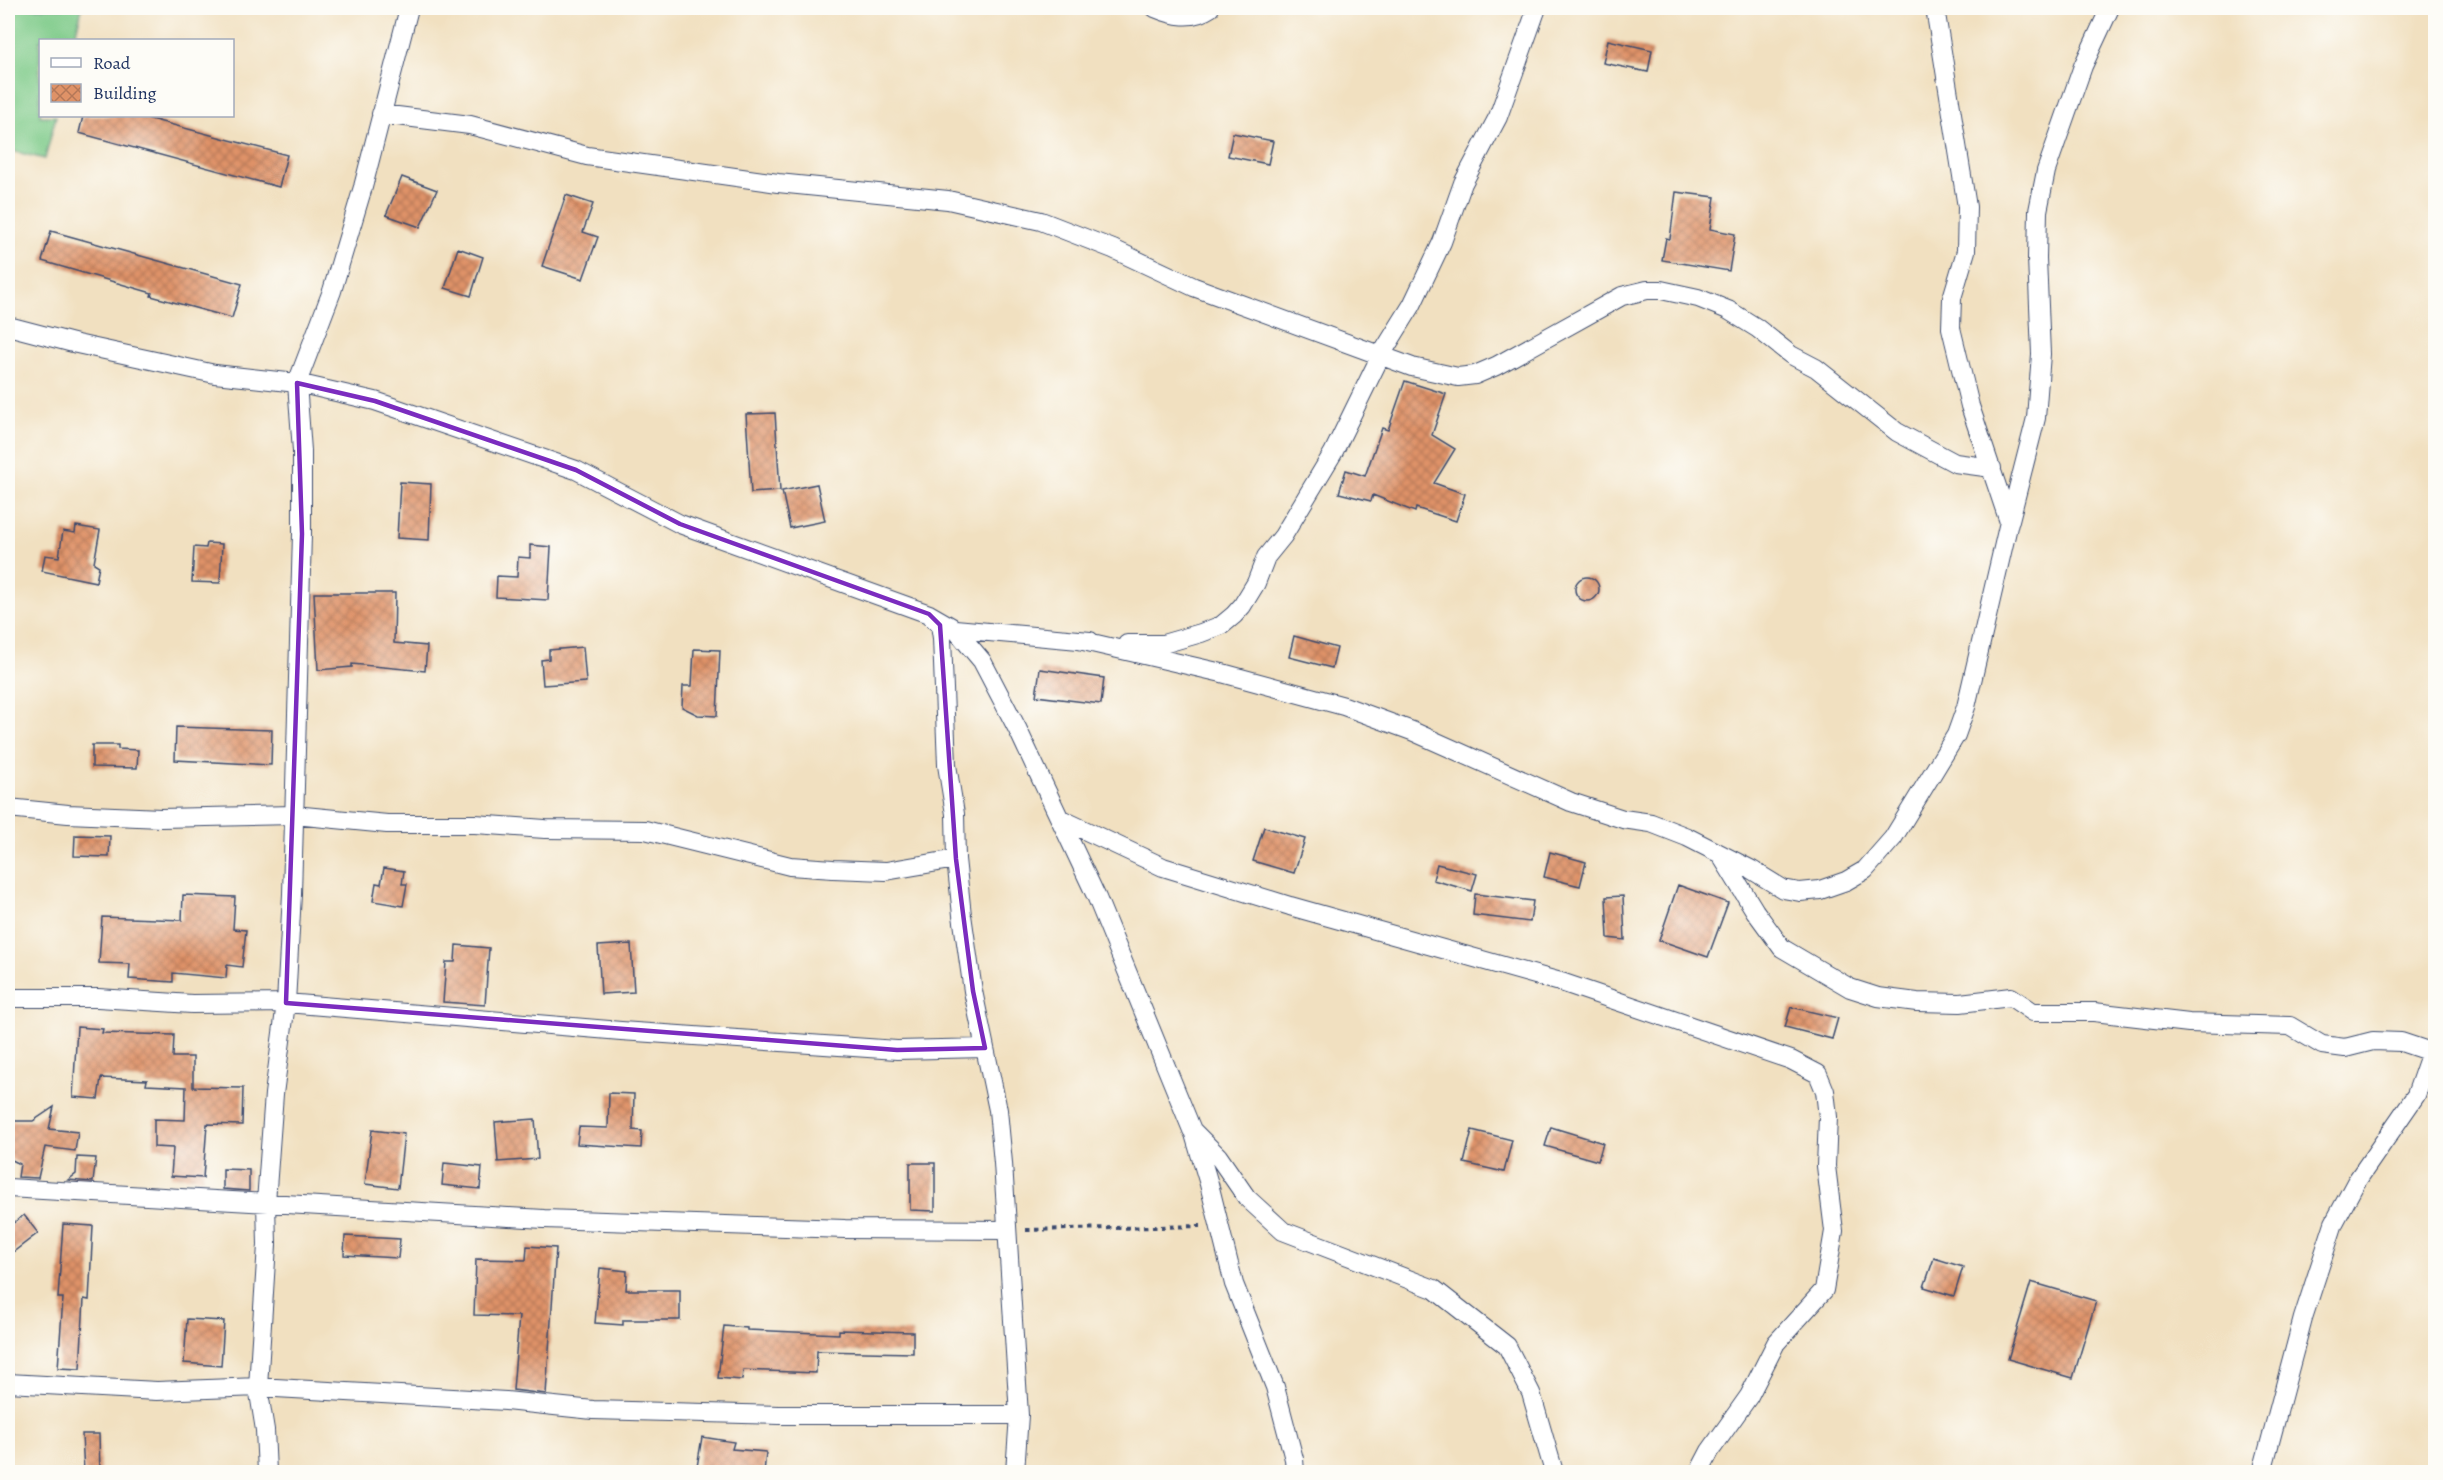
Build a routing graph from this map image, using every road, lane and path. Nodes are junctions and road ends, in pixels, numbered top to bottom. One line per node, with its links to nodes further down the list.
1 (409, 8): 7 (street)
2 (1155, 8): 3 (street)
3 (1210, 8)
4 (1537, 8): 9 (street)
5 (1935, 8): 11 (street)
6 (2109, 8): 12 (street)
7 (381, 114): 9 (street); 10 (street)
8 (8, 326): 10 (street)
9 (1381, 355): 11 (street); 15 (street)
10 (297, 383): 13 (street); 17 (street)
11 (1992, 468): 12 (street)
12 (2009, 522): 19 (street)
13 (929, 615): 14 (street); 20 (street)
14 (955, 629): 15 (street); 18 (street)
15 (1079, 640): 19 (street)
16 (8, 808): 17 (street)
17 (294, 816): 20 (street); 22 (street)
18 (1061, 819): 24 (street); 36 (street)
19 (1720, 854): 37 (street)
20 (956, 859): 23 (street)
21 (8, 998): 22 (street)
22 (286, 1003): 23 (street); 26 (street)
23 (986, 1048): 28 (street)
24 (1192, 1130): 27 (street); 35 (street)
25 (8, 1188): 26 (street)
26 (266, 1202): 28 (street); 30 (street)
27 (1218, 1226): 28 (path); 34 (street)
28 (1007, 1230): 31 (street)
29 (8, 1383): 30 (street)
30 (258, 1387): 31 (street); 32 (street)
31 (1019, 1415): 33 (street)
32 (267, 1473)
33 (1015, 1473)
34 (1294, 1473)
35 (1554, 1473)
36 (1699, 1473)
37 (2262, 1473)

